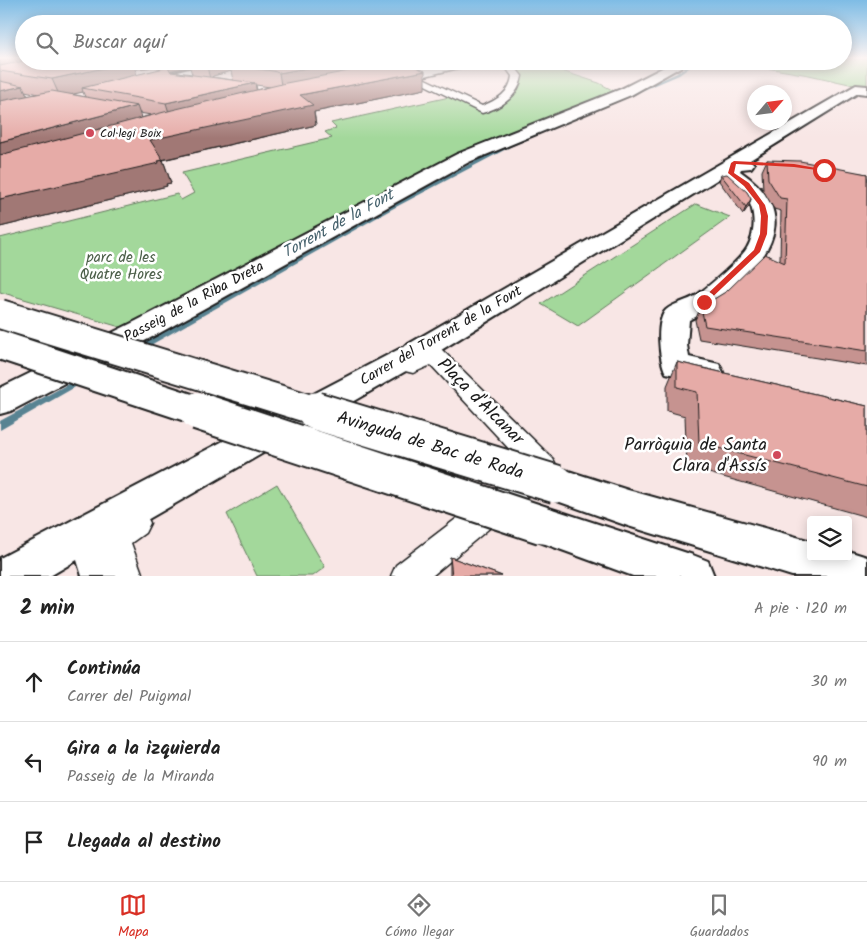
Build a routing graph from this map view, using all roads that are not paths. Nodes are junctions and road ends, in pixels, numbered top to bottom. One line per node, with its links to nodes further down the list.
1 (430, 85): 2 (street)
2 (515, 85)
3 (640, 85): 10 (street, Passeig de la Riba Dreta)
4 (867, 90): 5 (street, Carrer del Torrent de la Font)
5 (734, 163): 6 (street); 9 (street); 11 (street, Carrer del Torrent de la Font)
6 (763, 164)
7 (0, 314): 17 (street, Avinguda de Bac de Roda, bridge)
8 (0, 345): 16 (street, bridge)
9 (730, 377)
10 (0, 402)
11 (89, 531): 12 (street, Carrer del Torrent de la Font); 13 (street)
12 (9, 576)
13 (103, 576)
14 (127, 576): 15 (street, Plaça d'Alcanar)
15 (408, 576)
16 (693, 576)
17 (861, 576)

